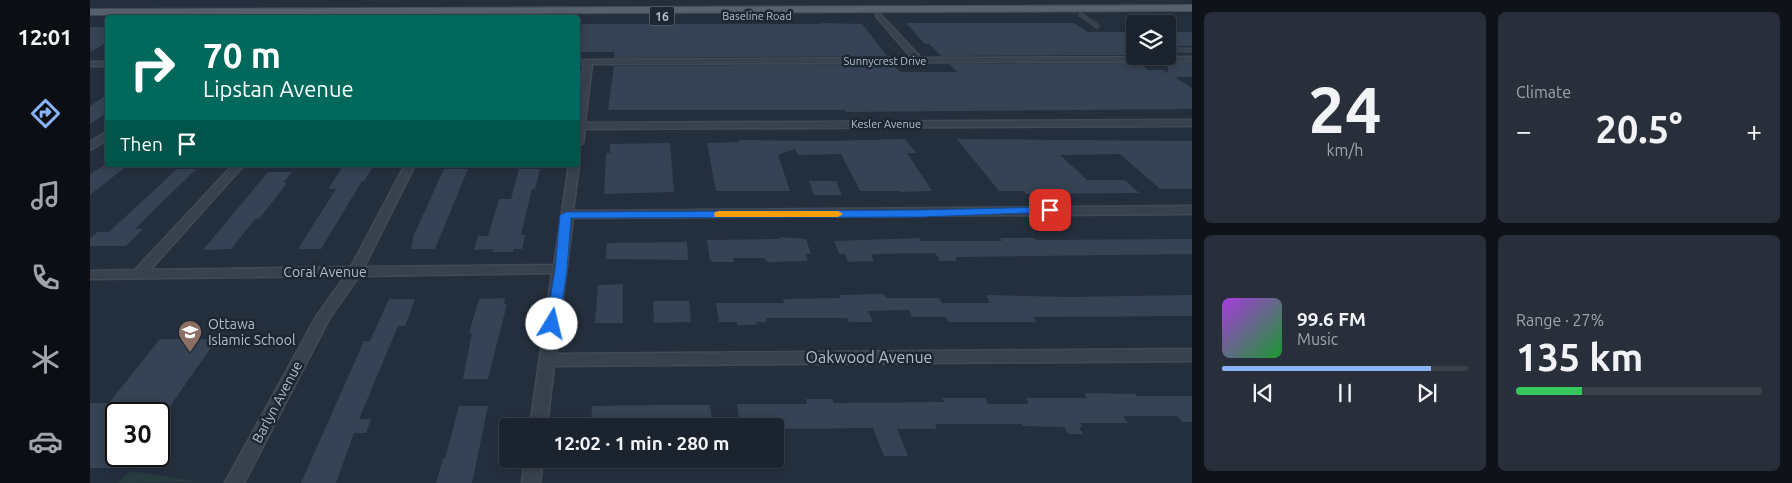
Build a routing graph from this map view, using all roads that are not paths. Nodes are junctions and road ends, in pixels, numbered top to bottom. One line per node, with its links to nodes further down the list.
1 (1192, 8): 2 (main road, Baseline Road / 16)
2 (90, 12)
3 (1192, 14): 5 (main road, Baseline Road / 16)
4 (878, 15): 5 (main road, Baseline Road / 16); 6 (main road, Baseline Road / 16); 13 (street)
5 (1081, 15): 9 (lane)
6 (580, 16)
7 (90, 19): 8 (main road)
8 (105, 19)
9 (1097, 26)
10 (1176, 50): 11 (lane)
11 (1192, 50)
12 (1192, 59): 13 (street, Sunnycrest Drive)
13 (919, 61): 15 (street, Sunnycrest Drive)
14 (580, 62): 15 (street, Sunnycrest Drive)
15 (588, 62): 19 (street)
16 (90, 64): 17 (street)
17 (105, 64)
18 (1192, 123): 19 (street, Kesler Avenue)
19 (580, 126)
20 (105, 136): 21 (street)
21 (90, 147)
22 (237, 167): 29 (street)
23 (409, 167): 28 (street, Barlyn Avenue)
24 (574, 167): 26 (street)
25 (1192, 210): 26 (street)
26 (566, 215): 27 (street)
27 (561, 270): 28 (street, Coral Avenue); 32 (street)
28 (355, 272): 29 (street, Coral Avenue); 35 (street, Barlyn Avenue)
29 (139, 274): 30 (street, Coral Avenue)
30 (90, 275)
31 (1192, 355): 32 (street, Oakwood Avenue)
32 (547, 360): 33 (street)
33 (539, 418)
34 (533, 468): 36 (street)
35 (234, 483)
36 (531, 483)

